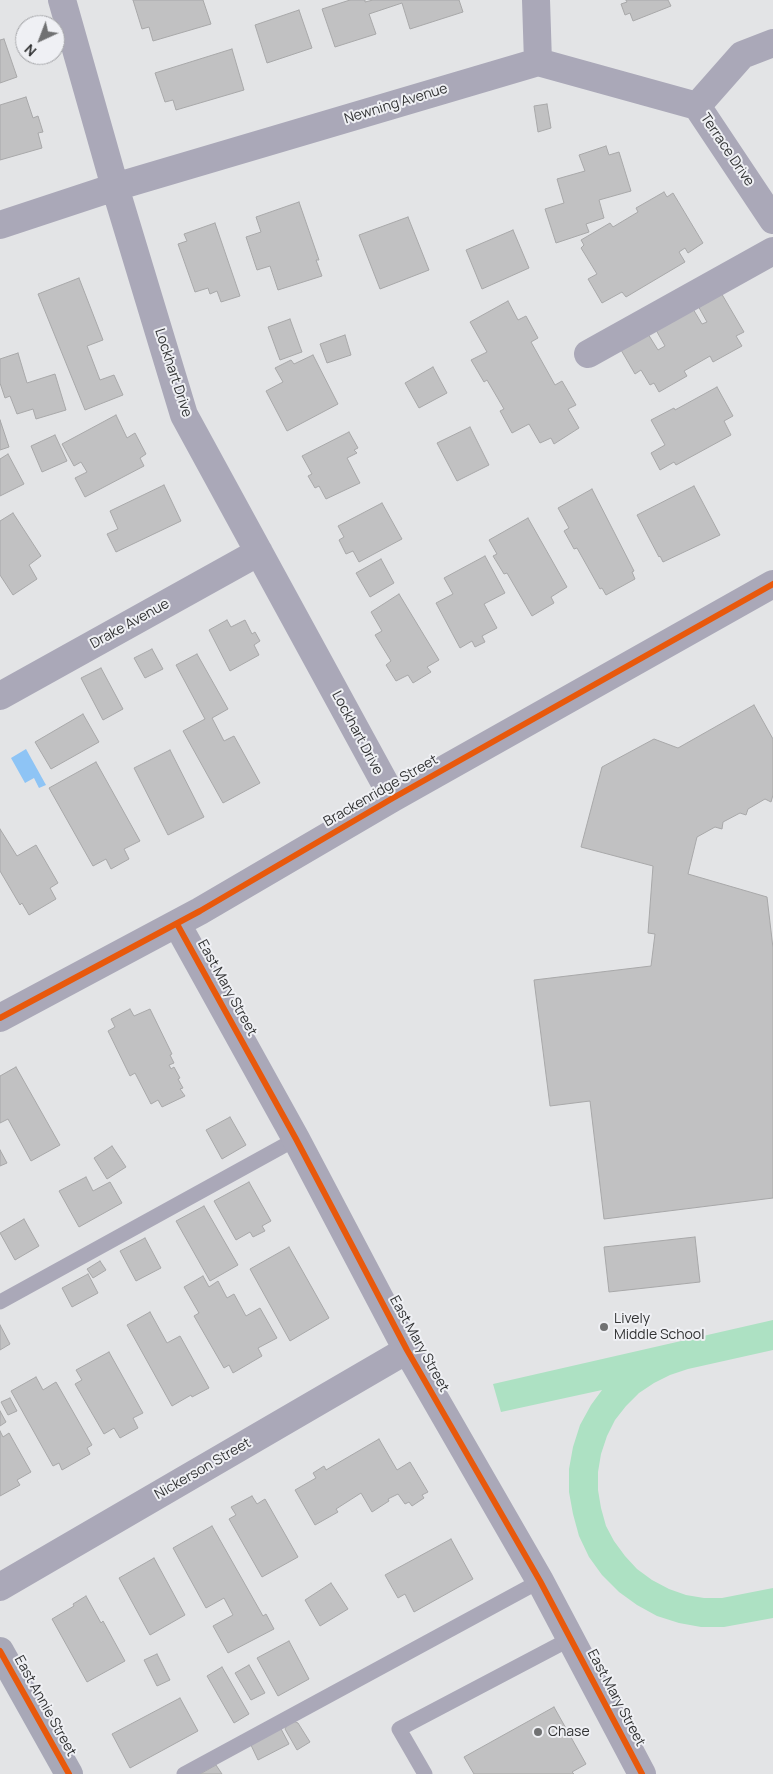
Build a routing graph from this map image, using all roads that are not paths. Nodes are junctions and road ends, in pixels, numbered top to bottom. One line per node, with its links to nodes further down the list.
1 (62, 0): 6 (street, Lockhart Drive)
2 (536, 0): 4 (street)
3 (773, 43): 5 (street)
4 (538, 62): 5 (street); 6 (street, Newning Avenue)
5 (697, 106): 7 (street, Terrace Drive)
6 (115, 187): 8 (street, Newning Avenue); 11 (street, Lockhart Drive)
7 (773, 220)
8 (0, 225)
9 (773, 251): 10 (street)
10 (588, 354)
11 (259, 552): 13 (street, Drake Avenue); 14 (street, Lockhart Drive)
12 (773, 584): 14 (street, Brackenridge Street)
13 (0, 696)
14 (392, 798): 15 (street, Brackenridge Street)
15 (177, 924): 16 (street, Brackenridge Street); 17 (street, East Mary Street)
16 (0, 1018)
17 (296, 1139): 18 (lane); 19 (street, East Mary Street)
18 (0, 1302)
19 (406, 1350): 20 (street, East Mary Street); 21 (street, Nickerson Street)
20 (540, 1581): 22 (street, East Mary Street); 25 (lane)
21 (0, 1587)
22 (570, 1639): 26 (lane); 27 (street, East Mary Street)
23 (0, 1651): 24 (street, East Annie Street)
24 (69, 1774)
25 (184, 1774)
26 (425, 1774)
27 (642, 1774)

